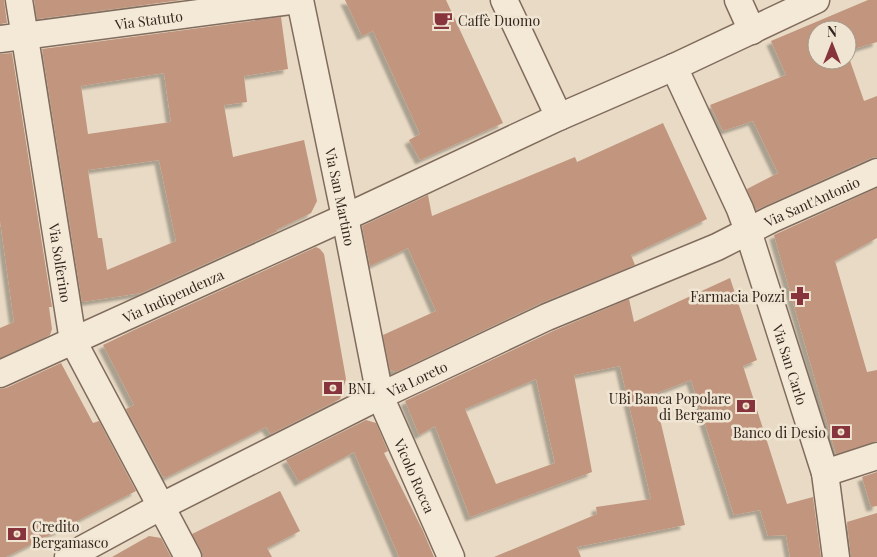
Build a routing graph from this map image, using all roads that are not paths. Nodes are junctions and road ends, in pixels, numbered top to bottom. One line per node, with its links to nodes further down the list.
1 (19, 0): 7 (street, Via Solferino)
2 (299, 0): 7 (street, Via Statuto); 11 (street, Via San Martino)
3 (504, 0): 9 (street)
4 (738, 0): 6 (street)
5 (816, 0): 6 (street, Via Indipendenza)
6 (752, 31): 8 (street, Via Indipendenza)
7 (12, 38): 13 (street, Via Solferino)
8 (674, 67): 9 (street, Via Indipendenza); 12 (street, Via San Carlo)
9 (559, 117): 11 (street, Via Indipendenza)
10 (877, 172): 12 (street, Via Sant'Antonio)
11 (345, 217): 13 (street, Via Indipendenza); 15 (street, Via San Martino)
12 (748, 231): 15 (street, Via Loreto); 17 (street, Via San Carlo)
13 (73, 341): 14 (street, Via Indipendenza); 18 (street, Via Solferino)
14 (0, 374)
15 (380, 396): 18 (street, Via Loreto); 21 (street, Vicolo Rocca)
16 (877, 456): 17 (street)
17 (825, 473): 22 (street, Via San Carlo)
18 (160, 507): 19 (street, Via Loreto); 20 (street, Via Solferino)
19 (68, 557)
20 (188, 557)
21 (451, 557)
22 (836, 557)

